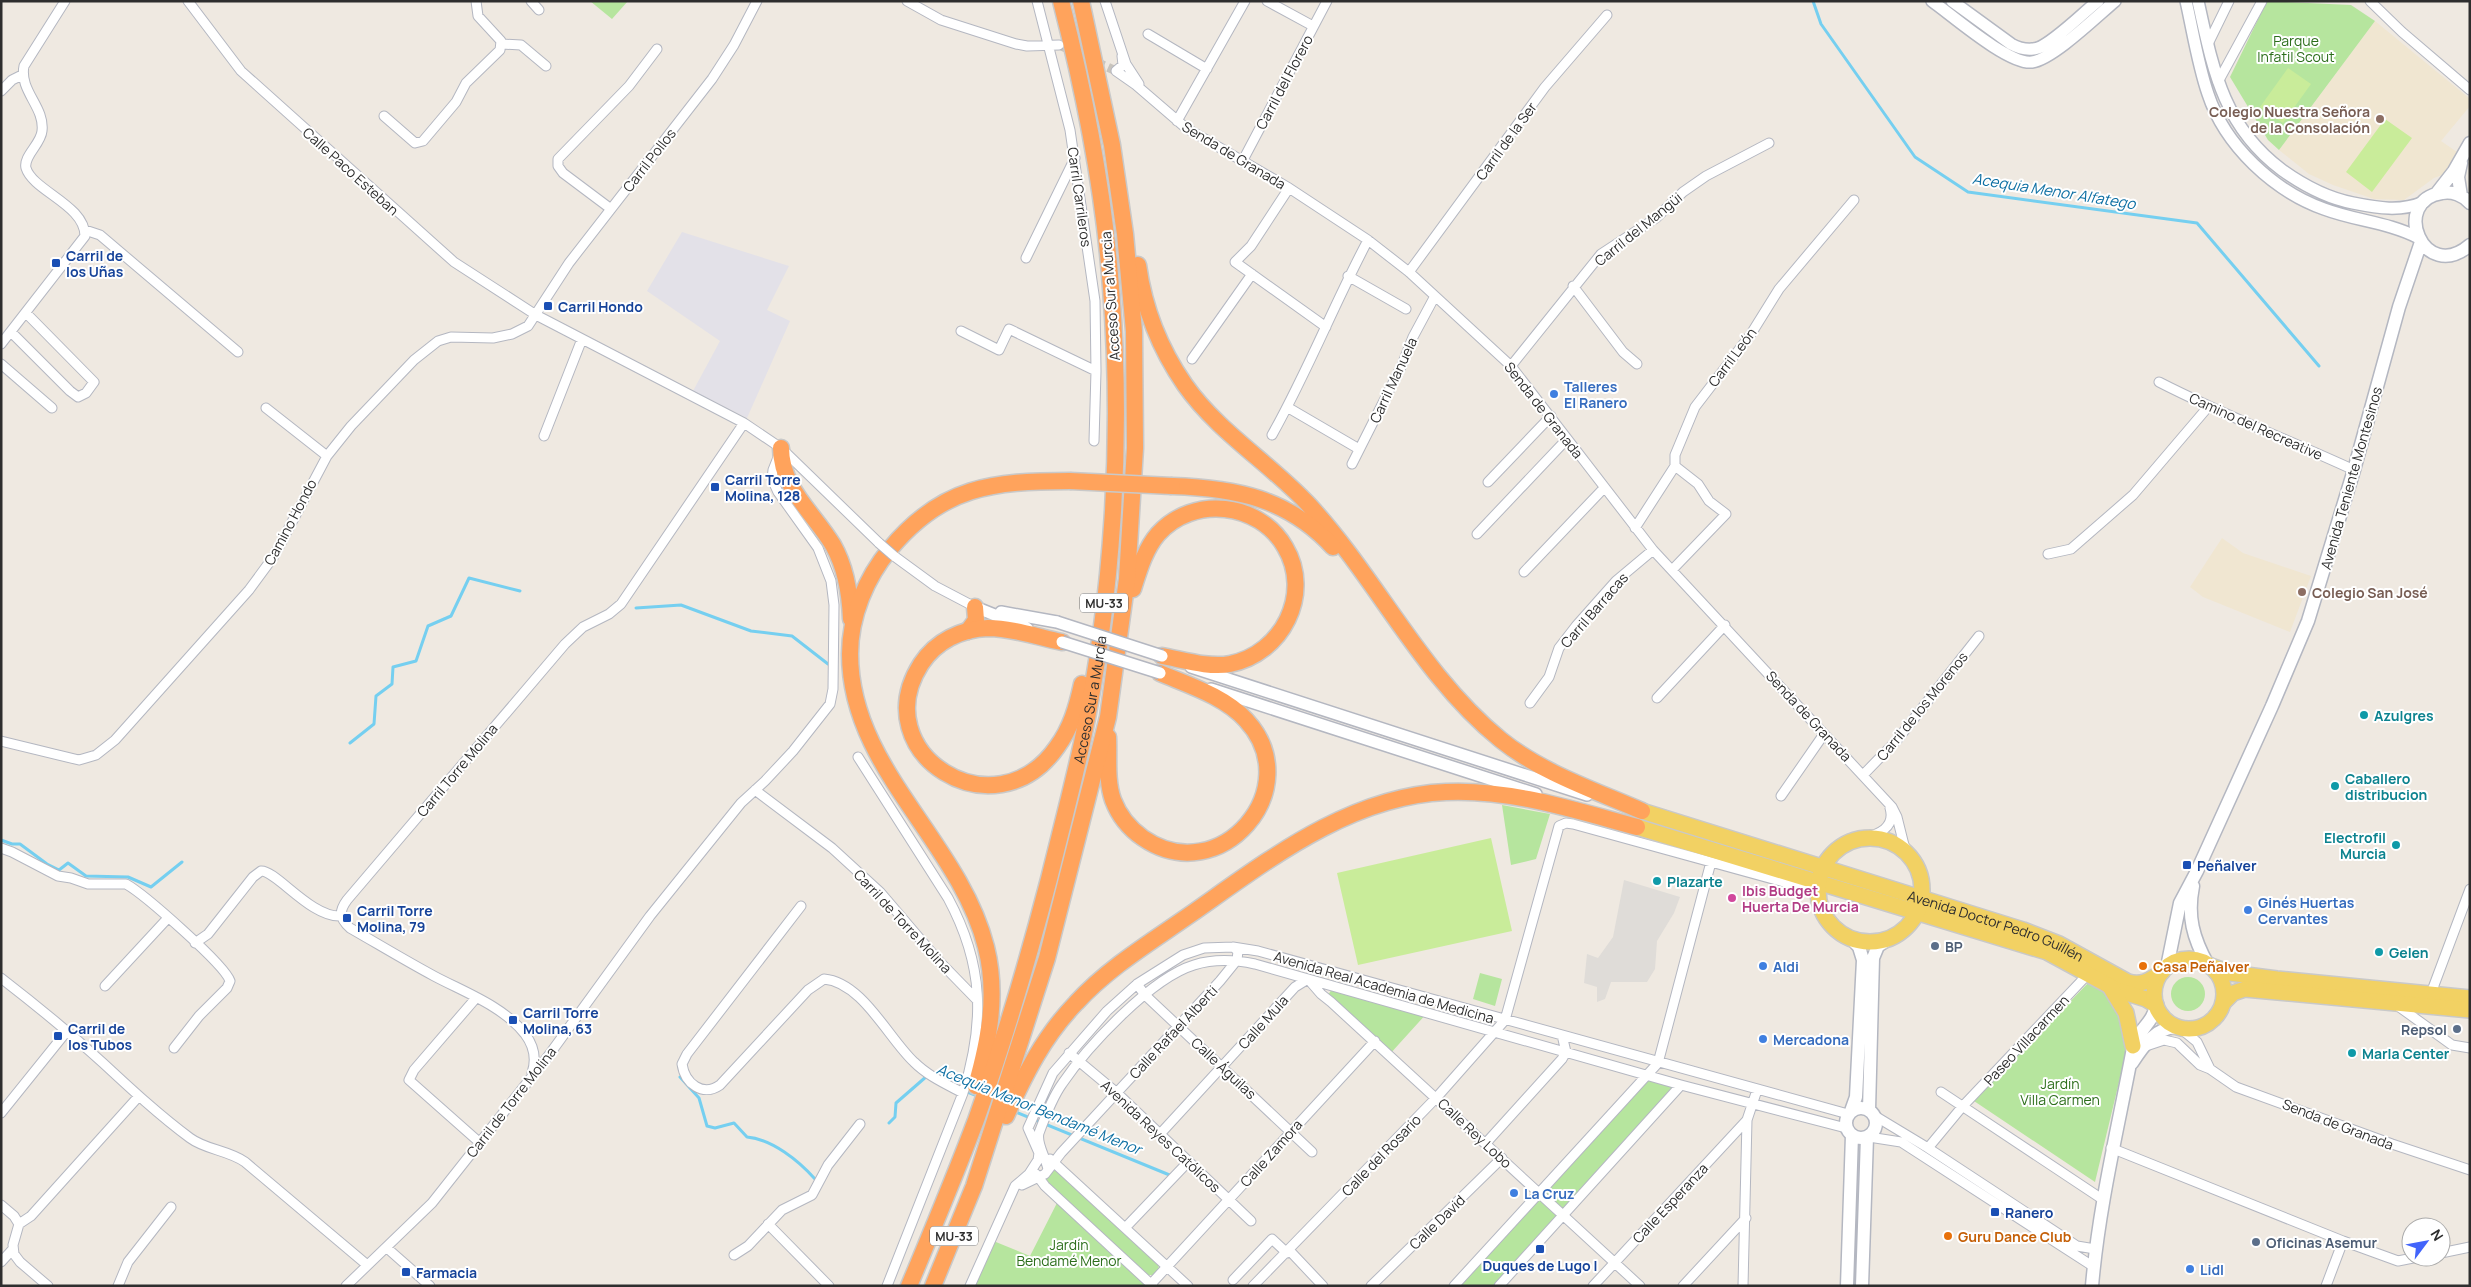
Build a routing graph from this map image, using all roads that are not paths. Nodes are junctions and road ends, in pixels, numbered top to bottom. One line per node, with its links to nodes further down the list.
1 (65, 1): 36 (street)
2 (188, 1): 68 (street, Calle Paco Esteban)
3 (476, 1): 28 (street)
4 (531, 1): 23 (street)
5 (756, 1): 53 (street, Carril Pollos)
6 (907, 1): 30 (street)
7 (1037, 1): 30 (street, Carril Carrileros)
8 (1061, 1): 101 (highway, Acceso Sur a Murcia / MU-33)
9 (1081, 1): 26 (highway, Acceso Sur a Murcia / MU-33)
10 (1105, 1): 33 (street)
11 (1245, 1): 35 (street)
12 (1267, 1): 25 (street)
13 (1327, 1): 25 (street, Carril del Florero)
14 (1932, 1): 17 (street)
15 (1952, 1): 16 (street)
16 (2098, 1)
17 (2115, 1)
18 (2186, 1): 56 (street)
19 (2198, 1): 29 (street)
20 (2229, 1): 29 (street)
21 (2262, 1): 37 (street)
22 (2374, 3): 38 (street)
23 (539, 10)
24 (1608, 15): 60 (street, Carril de la Ser)
25 (1313, 26): 47 (street, Carril del Florero)
26 (1087, 28): 107 (highway); 108 (highway, Acceso Sur a Murcia / MU-33)
27 (1148, 34): 35 (street)
28 (502, 44): 34 (street); 41 (street)
29 (2208, 44): 37 (street)
30 (1048, 45): 31 (street); 45 (street, Carril Carrileros)
31 (1058, 45)
32 (657, 49): 53 (street)
33 (1122, 56): 40 (street); 40 (street, Senda de Granada)
34 (546, 66)
35 (1206, 68): 42 (street)
36 (22, 75): 39 (street); 54 (street)
37 (2218, 82): 52 (street)
38 (2470, 90)
39 (1, 91)
40 (1156, 103): 42 (street, Senda de Granada)
41 (384, 116)
42 (1177, 121): 47 (street, Senda de Granada)
43 (1769, 143): 64 (street, Carril del Mangüi)
44 (2470, 143): 46 (main road)
45 (1075, 158): 59 (street); 79 (street, Carril Carrileros)
46 (2462, 158): 49 (main road); 50 (main road)
47 (1242, 162): 48 (street, Senda de Granada)
48 (1289, 188): 55 (street, Senda de Granada); 61 (street)
49 (2436, 194): 50 (main road); 52 (main road)
50 (2465, 199)
51 (1854, 200): 95 (street, Carril León)
52 (2424, 202): 56 (main road, Avenida Teniente Montesinos)
53 (611, 210): 68 (street, Carril Pollos)
54 (85, 230): 67 (street); 74 (street)
55 (1368, 240): 60 (street, Senda de Granada); 63 (street)
56 (2420, 240): 58 (main road); 62 (main road, Avenida Teniente Montesinos)
57 (2470, 245): 58 (main road)
58 (2435, 253): 62 (main road)
59 (1026, 258)
60 (1409, 272): 65 (street, Senda de Granada)
61 (1252, 274): 69 (street); 75 (street)
62 (2410, 274): 96 (main road, Avenida Teniente Montesinos)
63 (1348, 276): 66 (street); 69 (street)
64 (1573, 286): 77 (street); 78 (street, Carril del Mangüi)
65 (1435, 296): 78 (street, Senda de Granada); 92 (street, Carril Manuela)
66 (1406, 309)
67 (26, 313): 71 (street); 71 (street)
68 (536, 315): 72 (street, Calle Paco Esteban); 93 (street, Camino Hondo)
69 (1326, 327): 81 (street)
70 (961, 331): 79 (street)
71 (11, 332): 73 (street)
72 (582, 339): 86 (street, Calle Paco Esteban); 88 (street)
73 (1, 344)
74 (238, 352)
75 (1192, 359)
76 (1, 364): 83 (street)
77 (1637, 364)
78 (1511, 366): 85 (street, Senda de Granada)
79 (1096, 371): 90 (street, Carril Carrileros)
80 (2159, 382): 82 (street, Camino del Recreative)
81 (1288, 407): 87 (street); 92 (street)
82 (2208, 407): 96 (street, Camino del Recreative); 103 (street)
83 (52, 408)
84 (266, 408): 93 (street)
85 (1551, 416): 89 (street, Senda de Granada); 97 (street)
86 (744, 423): 91 (street, Calle Paco Esteban); 137 (street, Carril Torre Molina)
87 (1272, 434)
88 (544, 436)
89 (1567, 439): 98 (street, Senda de Granada); 100 (street)
90 (1094, 441)
91 (781, 448): 106 (street, Calle Paco Esteban, bridge); 110 (highway); 123 (street, Carril de Torre Molina)
92 (1359, 449): 94 (street, Carril Manuela)
93 (327, 456): 120 (street, Camino Hondo)
94 (1352, 464)
95 (1675, 466): 99 (street, Carril León); 104 (street)
96 (2354, 470): 131 (main road, Avenida Teniente Montesinos)
97 (1488, 482)
98 (1604, 488): 99 (street, Senda de Granada); 105 (street)
99 (1635, 528): 102 (street, Senda de Granada)
100 (1477, 534)
101 (1110, 535): 111 (highway); 215 (highway, Acceso Sur a Murcia / MU-33)
102 (1653, 550): 104 (street, Senda de Granada); 117 (street, Carril Barracas)
103 (2048, 554)
104 (1672, 570): 109 (street, Senda de Granada)
105 (1524, 572)
106 (975, 607): 111 (highway); 113 (street); 114 (street, bridge)
107 (1394, 619): 110 (highway, bridge); 126 (highway)
108 (1122, 624): 114 (highway); 118 (highway, Acceso Sur a Murcia / MU-33)
109 (1725, 625): 116 (street); 119 (street, Senda de Granada)
110 (852, 630): 215 (highway)
111 (968, 631): 113 (highway)
112 (1979, 636): 122 (street, Carril de los Morenos)
113 (1062, 642): 115 (street, bridge)
114 (1162, 656): 126 (street)
115 (1160, 673): 118 (highway); 126 (street)
116 (1658, 698)
117 (1530, 703)
118 (1108, 718): 213 (highway, Acceso Sur a Murcia / MU-33)
119 (1824, 734): 122 (street, Senda de Granada); 124 (street)
120 (1, 741)
121 (858, 756): 158 (street)
122 (1863, 775): 125 (street, Senda de Granada)
123 (756, 790): 158 (street, Carril de Torre Molina); 177 (street, Carril de Torre Molina)
124 (1781, 796)
125 (1887, 801): 127 (street); 130 (street, Senda de Granada)
126 (1639, 819): 132 (main road); 213 (highway)
127 (1862, 839): 130 (main road); 132 (main road)
128 (1, 848): 138 (street)
129 (1711, 862): 136 (street); 164 (street); 179 (street)
130 (1913, 862): 134 (main road)
131 (2197, 872): 145 (main road, Avenida Teniente Montesinos); 146 (main road, Avenida Teniente Montesinos)
132 (1822, 874): 134 (main road); 136 (main road)
133 (2470, 889): 155 (street)
134 (1920, 904): 140 (main road); 146 (main road, Avenida Doctor Pedro Guillén); 147 (main road, Avenida Doctor Pedro Guillén)
135 (801, 906): 189 (street)
136 (1824, 912): 139 (main road)
137 (341, 916): 141 (street); 156 (street)
138 (167, 918): 141 (street); 152 (street)
139 (1850, 937): 140 (main road); 195 (main road)
140 (1892, 937): 196 (main road)
141 (195, 943): 172 (street)
142 (1222, 946): 143 (street, Avenida Real Academia de Medicina); 144 (street); 150 (street, Avenida Real Academia de Medicina)
143 (1233, 947): 144 (street); 164 (street, Avenida Real Academia de Medicina)
144 (1233, 961): 149 (street, Avenida Real Academia de Medicina); 154 (street, Avenida Real Academia de Medicina); 165 (street, Calle Rafael Alberti)
145 (2208, 964): 146 (main road); 155 (main road); 160 (main road)
146 (2164, 969): 162 (main road)
147 (2089, 973): 151 (main road, Avenida Doctor Pedro Guillén); 193 (street, Paseo Villacarmen)
148 (1, 978): 167 (street)
149 (1308, 979): 153 (street, Avenida Real Academia de Medicina); 159 (street, Calle Rey Lobo); 180 (street, Calle Mula)
150 (1137, 984): 154 (street, Calle Águilas); 176 (street, Avenida Real Academia de Medicina)
151 (2108, 984): 162 (main road, Avenida Doctor Pedro Guillén); 171 (main road)
152 (105, 986)
153 (1339, 988): 159 (street); 168 (street, Avenida Real Academia de Medicina)
154 (1145, 995): 165 (street, Calle Águilas); 178 (street, Avenida Real Academia de Medicina)
155 (2430, 996): 157 (main road)
156 (476, 998): 174 (street); 203 (street)
157 (2470, 998)
158 (978, 1000): 189 (street)
159 (1331, 1002): 170 (street, Calle Rey Lobo)
160 (2223, 1003): 161 (main road); 166 (main road)
161 (2393, 1003): 163 (main road); 173 (street)
162 (2156, 1005): 166 (main road); 171 (main road)
163 (2470, 1010)
164 (1505, 1020): 168 (street, Calle del Rosario); 169 (street, Avenida Real Academia de Medicina)
165 (1178, 1026): 180 (street, Calle Águilas); 188 (street, Calle Rafael Alberti)
166 (2180, 1028): 171 (main road); 182 (street)
167 (67, 1031): 190 (street); 194 (street)
168 (1495, 1033): 175 (street, Avenida Real Academia de Medicina); 191 (street, Calle del Rosario)
169 (1562, 1035): 175 (street); 179 (street, Avenida Real Academia de Medicina)
170 (1375, 1041): 191 (street, Calle Rey Lobo); 199 (street, Calle Zamora)
171 (2138, 1047): 182 (street, Senda de Granada); 206 (main road)
172 (174, 1048)
173 (2470, 1048)
174 (534, 1050): 177 (street); 184 (street)
175 (1566, 1052): 183 (street, Avenida Real Academia de Medicina); 204 (street)
176 (1069, 1053): 178 (street, Avenida Reyes Católicos); 210 (street, Avenida Real Academia de Medicina)
177 (546, 1058): 184 (street, Carril de Torre Molina)
178 (1080, 1061): 188 (street, Avenida Reyes Católicos); 210 (street, Avenida Real Academia de Medicina)
179 (1658, 1063): 181 (street, Avenida Real Academia de Medicina); 183 (street)
180 (1222, 1066): 199 (street, Calle Águilas); 201 (street, Calle Mula)
181 (1678, 1068): 185 (street); 186 (street, Avenida Real Academia de Medicina)
182 (2210, 1069): 211 (street, Senda de Granada)
183 (1647, 1075): 185 (street, Avenida Real Academia de Medicina); 216 (street)
184 (531, 1077): 203 (street, Carril de Torre Molina)
185 (1682, 1085): 192 (street, Avenida Real Academia de Medicina); 222 (street)
186 (1757, 1090): 192 (street); 195 (street, Avenida Real Academia de Medicina)
187 (1941, 1092): 193 (street)
188 (1117, 1093): 201 (street, Avenida Reyes Católicos); 210 (street, Calle Rafael Alberti)
189 (963, 1094): 249 (street)
190 (139, 1096): 225 (street); 239 (street)
191 (1437, 1098): 204 (street, Calle Rey Lobo); 234 (street, Calle del Rosario)
192 (1751, 1104): 197 (street); 200 (street, Avenida Real Academia de Medicina)
193 (1962, 1107): 205 (street, Paseo Villacarmen); 219 (street)
194 (1, 1113)
195 (1849, 1113): 196 (main road); 200 (main road)
196 (1872, 1113): 202 (main road); 205 (street)
197 (1747, 1120): 223 (street); 238 (street, Calle Esperanza)
198 (860, 1124): 226 (street)
199 (1291, 1131): 207 (street, Calle Águilas); 218 (street, Calle Zamora)
200 (1849, 1132): 202 (main road); 263 (main road)
201 (1160, 1134): 209 (street, Avenida Reyes Católicos)
202 (1868, 1137): 241 (street); 264 (main road)
203 (479, 1142): 230 (street, Carril de Torre Molina)
204 (1486, 1143): 208 (street, Calle Rey Lobo)
205 (1928, 1148): 231 (street)
206 (2111, 1148): 219 (main road); 228 (street)
207 (1312, 1152)
208 (1502, 1158): 216 (street, Calle Rey Lobo); 256 (street, Calle David)
209 (1189, 1161): 218 (street, Avenida Reyes Católicos); 227 (street)
210 (1045, 1166): 212 (street); 214 (street); 217 (street, Calle Rafael Alberti); 227 (street)
211 (2470, 1170)
212 (1026, 1183): 214 (street); 217 (street)
213 (974, 1186): 251 (highway, Acceso Sur a Murcia / MU-33)
214 (1045, 1186): 243 (street)
215 (949, 1188): 250 (highway, Acceso Sur a Murcia / MU-33)
216 (1539, 1192): 222 (street, Calle Rey Lobo); 257 (street)
217 (1012, 1193): 252 (street)
218 (1229, 1199): 224 (street, Avenida Reyes Católicos); 240 (street, Calle Zamora)
219 (2102, 1199): 231 (main road)
220 (1, 1205): 225 (street)
221 (171, 1207): 245 (street)
222 (1564, 1215): 238 (street, Calle Rey Lobo); 258 (street)
223 (1746, 1218): 261 (street); 262 (street)
224 (1251, 1221)
225 (19, 1224): 232 (street)
226 (768, 1224): 235 (street); 248 (street)
227 (1125, 1228): 240 (street)
228 (2342, 1241): 236 (street); 266 (street)
229 (2470, 1247): 233 (street)
230 (387, 1248): 239 (street, Carril de Torre Molina); 247 (street)
231 (2095, 1249): 241 (main road)
232 (12, 1250): 237 (street); 244 (street)
233 (2451, 1251)
234 (1288, 1252): 242 (street); 254 (street, Calle del Rosario); 255 (street)
235 (734, 1255)
236 (2401, 1260)
237 (1, 1262)
238 (1615, 1263): 259 (street, Calle Esperanza); 260 (street, Calle Rey Lobo)
239 (366, 1264): 246 (street, Carril de Torre Molina)
240 (1168, 1266): 243 (street, Calle Zamora); 253 (street)
241 (2094, 1267): 265 (main road)
242 (1232, 1280)
243 (1152, 1285)
244 (48, 1286)
245 (118, 1286)
246 (346, 1286)
247 (430, 1286)
248 (829, 1286)
249 (887, 1286)
250 (910, 1286)
251 (933, 1286)
252 (970, 1286)
253 (1188, 1286)
254 (1253, 1286)
255 (1323, 1286)
256 (1371, 1286)
257 (1454, 1286)
258 (1500, 1286)
259 (1593, 1286)
260 (1640, 1286)
261 (1683, 1286)
262 (1744, 1286)
263 (1847, 1286)
264 (1862, 1286)
265 (2092, 1286)
266 (2326, 1286)

